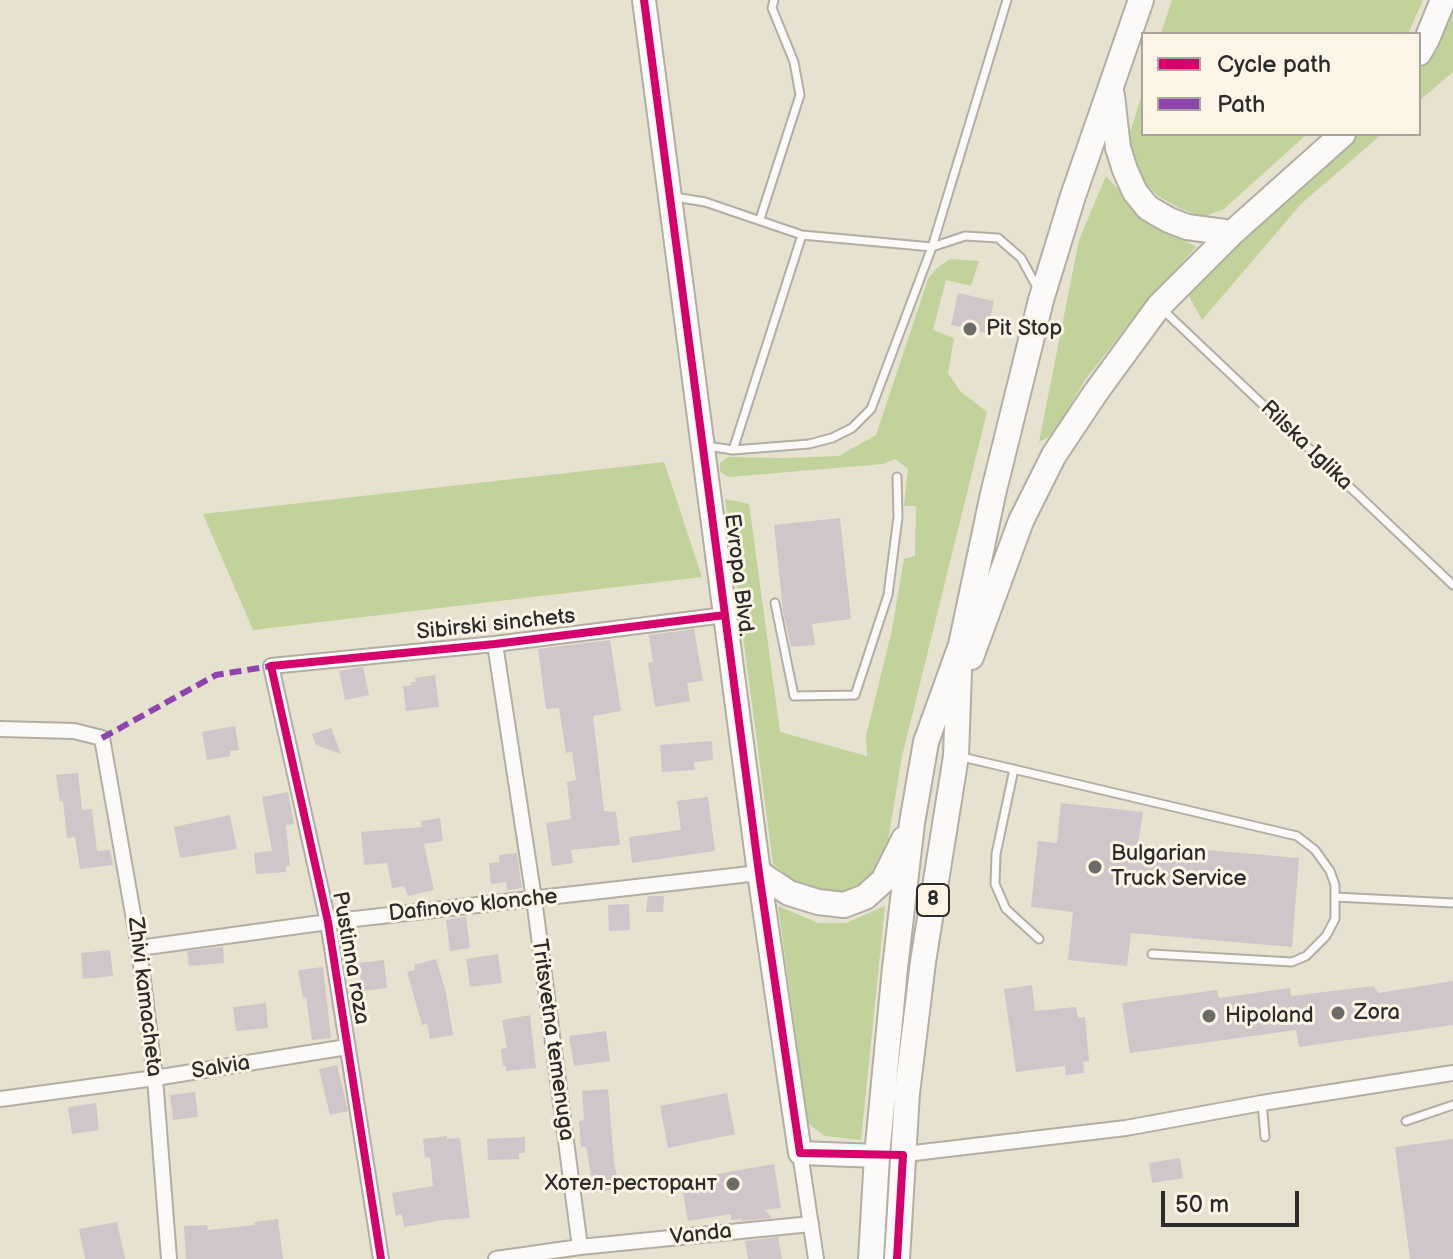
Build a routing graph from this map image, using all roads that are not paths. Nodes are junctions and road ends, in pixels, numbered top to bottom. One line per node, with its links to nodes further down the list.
1 (644, 0): 9 (street, Evropa Blvd.)
2 (774, 0): 10 (lane)
3 (1007, 0): 13 (lane)
4 (1141, 0): 7 (main road, 8)
5 (1443, 0): 6 (main road)
6 (1421, 50)
7 (1111, 87): 11 (main road); 14 (main road, 8)
8 (1341, 136): 11 (main road)
9 (669, 196): 10 (lane); 16 (street, Evropa Blvd.)
10 (760, 219): 12 (lane)
11 (1232, 233): 15 (main road)
12 (802, 235): 13 (lane); 17 (lane)
13 (932, 247): 14 (lane); 17 (lane)
14 (1041, 300): 23 (main road, 8)
15 (1159, 306): 19 (lane, Rilska Iglika); 25 (main road)
16 (704, 446): 17 (lane); 21 (street, Evropa Blvd.)
17 (733, 450)
18 (897, 477): 20 (lane)
19 (1453, 585)
20 (775, 603)
21 (725, 615): 22 (street, Sibirski sinchets); 30 (street, Evropa Blvd.)
22 (495, 644): 24 (street, Sibirski sinchets); 32 (street, Tritsvetna temenuga)
23 (961, 645): 25 (main road, 8); 29 (main road, 8)
24 (271, 666): 34 (street, Pustinna roza)
25 (958, 692): 27 (main road, 8)
26 (0, 729): 36 (street, Zhivi kamacheta)
27 (956, 756): 28 (lane); 47 (main road, 8)
28 (1014, 769): 31 (lane); 35 (lane)
29 (912, 823): 30 (main road); 48 (main road, 8)
30 (759, 873): 32 (street, Dafinovo klonche); 46 (street, Evropa Blvd.)
31 (1335, 897): 33 (lane); 37 (lane)
32 (534, 899): 34 (street, Dafinovo klonche); 50 (street, Tritsvetna temenuga)
33 (1453, 903)
34 (328, 922): 36 (street, Dafinovo klonche); 38 (street, Pustinna roza)
35 (1039, 939)
36 (139, 948): 40 (street, Zhivi kamacheta)
37 (1152, 954)
38 (347, 1047): 40 (street, Salvia); 52 (street, Pustinna roza)
39 (1453, 1073): 42 (street)
40 (155, 1078): 41 (street, Salvia); 51 (street, Zhivi kamacheta)
41 (0, 1099)
42 (1262, 1103): 45 (lane); 47 (street)
43 (1453, 1105): 44 (lane)
44 (1406, 1121)
45 (1265, 1137)
46 (800, 1153): 48 (street); 49 (street, Evropa Blvd.)
47 (903, 1155): 48 (street); 56 (main road, 8)
48 (877, 1156): 55 (main road, 8)
49 (811, 1224): 50 (street, Vanda); 54 (street, Evropa Blvd.)
50 (580, 1247): 53 (street, Vanda)
51 (169, 1259)
52 (381, 1259)
53 (496, 1259)
54 (816, 1259)
55 (871, 1259)
56 (897, 1259)

